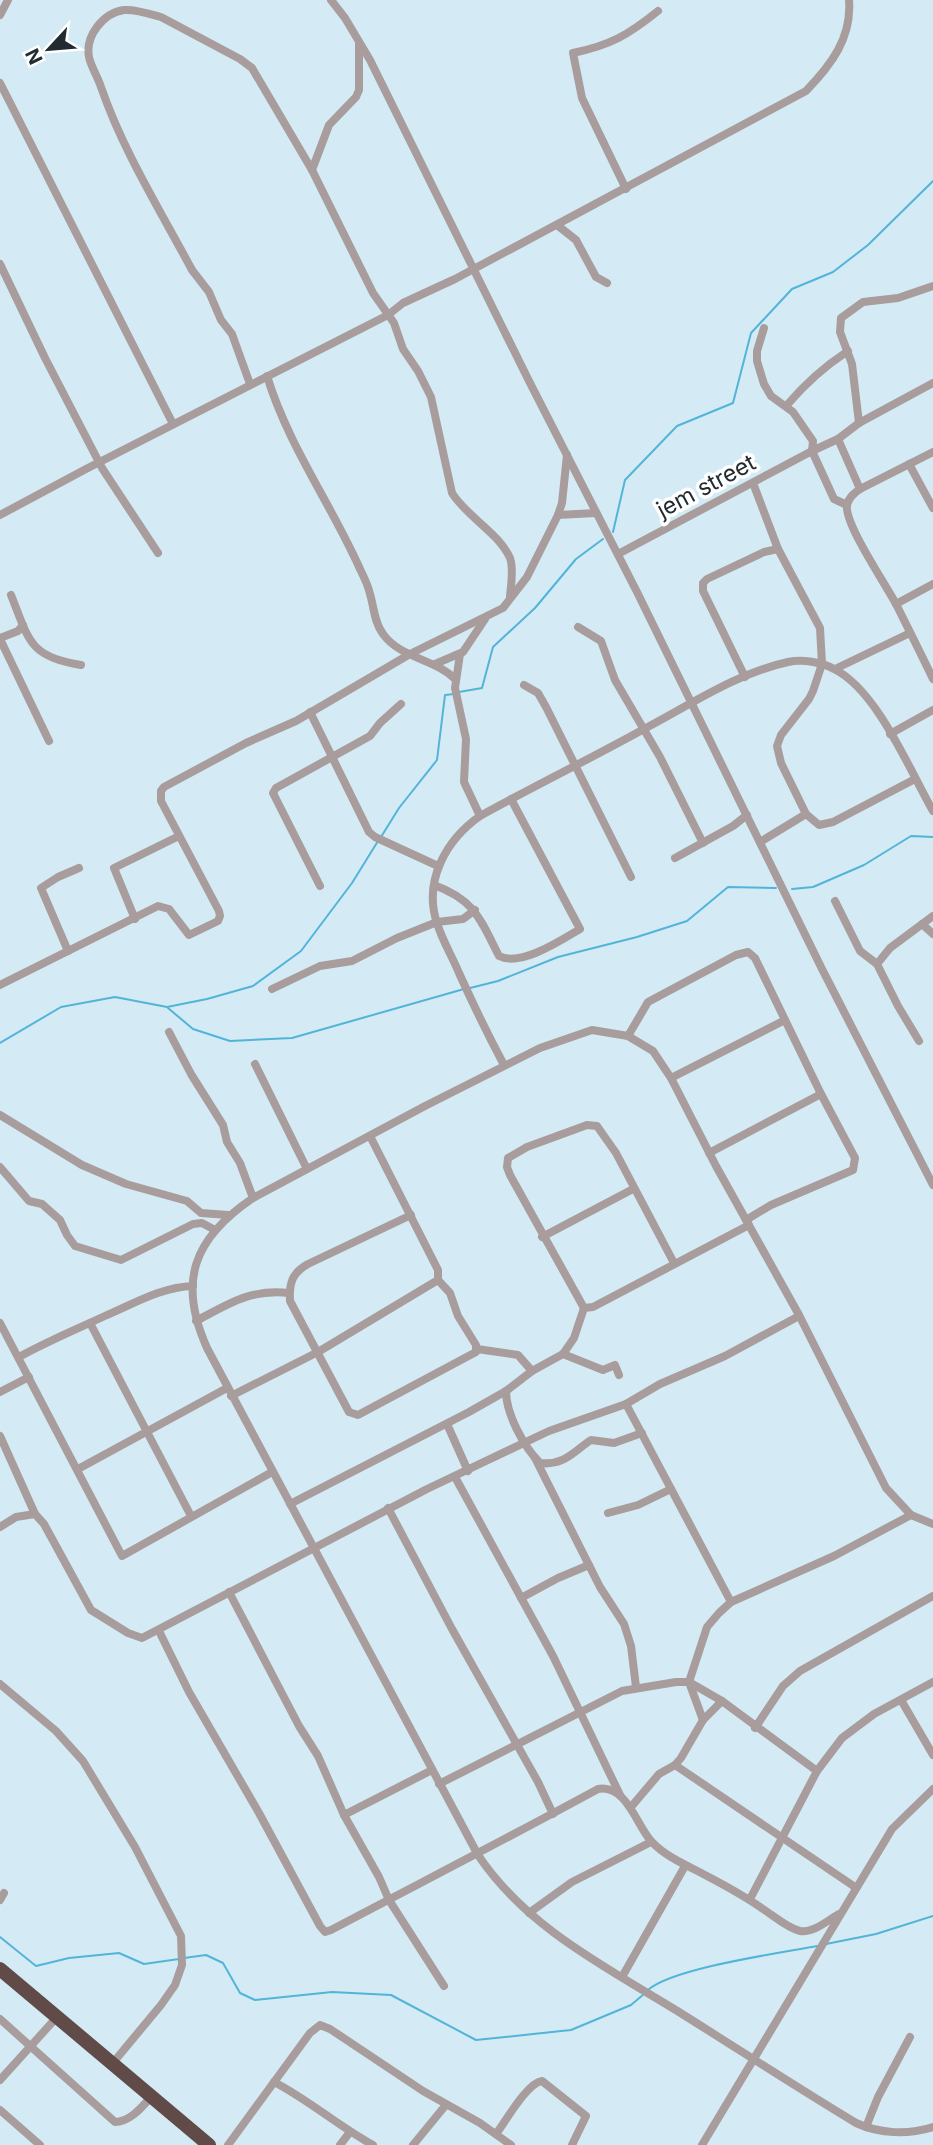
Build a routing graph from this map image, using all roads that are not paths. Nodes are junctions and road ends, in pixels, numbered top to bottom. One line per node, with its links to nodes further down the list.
1 (8, 0): 5 (street)
2 (331, 0): 6 (street)
3 (849, 0): 9 (street)
4 (658, 11): 9 (street)
5 (0, 15)
6 (359, 40): 8 (street); 12 (street)
7 (0, 83): 23 (street)
8 (312, 170): 15 (street); 20 (street)
9 (626, 188): 10 (street)
10 (557, 225): 12 (street); 13 (street)
11 (0, 264): 28 (street)
12 (474, 268): 15 (street); 27 (street)
13 (607, 283)
14 (933, 286): 17 (street)
15 (388, 315): 18 (street); 42 (street)
16 (765, 328): 21 (street)
17 (848, 351): 21 (street); 22 (street)
18 (267, 376): 20 (street); 49 (street)
19 (933, 383): 22 (street, jem street)
20 (250, 384): 23 (street)
21 (787, 405): 25 (street)
22 (859, 423): 24 (street, jem street)
23 (173, 424): 28 (street)
24 (838, 439): 25 (street, jem street); 31 (street)
25 (812, 451): 30 (street, jem street); 32 (street)
26 (933, 453): 29 (street)
27 (567, 454): 34 (street); 35 (street)
28 (100, 462): 36 (street); 38 (street)
29 (909, 464): 31 (street); 33 (street)
30 (753, 483): 37 (street); 39 (street, jem street)
31 (860, 489): 32 (street)
32 (847, 505): 43 (street)
33 (933, 508)
34 (596, 513): 35 (street); 39 (street)
35 (558, 514): 42 (street)
36 (0, 515)
37 (778, 549): 52 (street); 55 (street)
38 (158, 553)
39 (618, 554): 59 (street)
40 (933, 584): 43 (street)
41 (11, 595): 45 (street)
42 (510, 596): 44 (street)
43 (896, 604): 47 (street)
44 (487, 617): 49 (street); 50 (street)
45 (23, 625): 48 (street); 53 (street)
46 (578, 626): 63 (street)
47 (910, 633): 54 (street); 57 (street)
48 (0, 639): 65 (street)
49 (410, 654): 51 (street); 62 (street)
50 (460, 654): 51 (street); 56 (street)
51 (435, 664): 56 (street)
52 (822, 664): 54 (street); 55 (street); 71 (street)
53 (82, 665)
54 (835, 669): 64 (street)
55 (745, 677): 59 (street)
56 (455, 679): 73 (street)
57 (933, 679)
58 (524, 685): 67 (street)
59 (690, 703): 63 (street); 72 (street)
60 (401, 704): 66 (street)
61 (933, 710): 64 (street)
62 (310, 712): 66 (street); 74 (street)
63 (643, 730): 67 (street); 76 (street)
64 (890, 734): 68 (street)
65 (49, 741)
66 (334, 756): 78 (street); 82 (street)
67 (574, 765): 69 (street); 80 (street)
68 (915, 779): 70 (street); 71 (street)
69 (511, 799): 73 (street); 84 (street)
70 (933, 811)
71 (806, 814): 75 (street)
72 (747, 815): 75 (street); 76 (street)
73 (480, 816): 78 (street)
74 (178, 836): 86 (street); 86 (street)
75 (760, 842): 107 (street)
76 (703, 843): 77 (street)
77 (675, 858)
78 (438, 866): 81 (street)
79 (79, 868): 90 (street)
80 (631, 877)
81 (434, 885): 84 (street); 87 (street)
82 (320, 886)
83 (835, 901): 91 (street)
84 (475, 910): 87 (street)
85 (933, 916): 88 (street)
86 (135, 919): 90 (street)
87 (437, 922): 93 (street); 99 (street)
88 (922, 924): 89 (street); 91 (street)
89 (933, 934)
90 (68, 951): 92 (street)
91 (877, 964): 97 (street)
92 (0, 985)
93 (272, 989)
94 (785, 1020): 96 (street); 100 (street); 101 (street)
95 (169, 1032): 109 (street)
96 (628, 1036): 99 (street); 100 (street)
97 (919, 1041)
98 (255, 1064): 106 (street)
99 (504, 1065): 103 (street)
100 (671, 1077): 104 (street)
101 (821, 1094): 104 (street); 112 (street)
102 (0, 1115): 111 (street)
103 (370, 1136): 106 (street); 110 (street)
104 (709, 1153): 112 (street)
105 (0, 1167): 113 (street)
106 (307, 1170): 109 (street)
107 (933, 1185)
108 (633, 1189): 114 (street); 114 (street); 115 (street)
109 (253, 1198): 111 (street)
110 (411, 1214): 116 (street); 118 (street)
111 (228, 1215): 113 (street)
112 (747, 1223): 115 (street); 120 (street)
113 (215, 1230): 117 (street)
114 (542, 1237): 119 (street)
115 (674, 1263): 119 (street)
116 (438, 1280): 124 (street); 125 (street)
117 (193, 1286): 121 (street); 122 (street)
118 (289, 1293): 121 (street); 125 (street)
119 (584, 1308): 126 (street)
120 (799, 1316): 134 (street); 150 (street)
121 (196, 1321): 133 (street)
122 (90, 1322): 127 (street); 136 (street)
123 (0, 1323): 127 (street)
124 (477, 1349): 125 (street); 128 (street)
125 (318, 1352): 133 (street)
126 (563, 1354): 128 (street); 129 (street)
127 (19, 1357): 130 (street)
128 (532, 1371): 131 (street)
129 (619, 1375)
130 (29, 1377): 132 (street); 141 (street)
131 (506, 1391): 135 (street); 139 (street)
132 (0, 1392)
133 (230, 1392): 136 (street); 143 (street)
134 (626, 1404): 137 (street); 139 (street)
135 (447, 1424): 142 (street); 146 (street)
136 (147, 1432): 141 (street); 151 (street)
137 (642, 1433): 140 (street); 145 (street)
138 (0, 1436): 149 (street)
139 (526, 1442): 140 (street); 142 (street)
140 (535, 1458): 155 (street)
141 (78, 1469): 151 (street)
142 (468, 1471): 144 (street)
143 (272, 1472): 146 (street); 151 (street)
144 (455, 1477): 147 (street); 158 (street)
145 (671, 1489): 148 (street); 159 (street)
146 (290, 1504): 154 (street)
147 (388, 1508): 154 (street); 170 (street)
148 (608, 1513)
149 (35, 1514): 153 (street); 160 (street)
150 (911, 1515): 152 (street); 159 (street)
151 (191, 1516)
152 (933, 1524)
153 (0, 1527)
154 (312, 1547): 156 (street); 173 (street)
155 (589, 1565): 158 (street); 164 (street)
156 (229, 1592): 160 (street); 180 (street)
157 (933, 1596): 169 (street)
158 (521, 1598): 167 (street)
159 (732, 1602): 161 (street)
160 (159, 1630): 187 (street)
161 (688, 1682): 164 (street); 166 (street); 168 (street)
162 (933, 1682): 165 (street)
163 (0, 1684): 198 (street)
164 (636, 1687): 167 (street)
165 (901, 1700): 171 (street); 174 (street)
166 (722, 1701): 168 (street); 169 (street)
167 (580, 1712): 170 (street); 177 (street)
168 (703, 1720): 172 (street)
169 (755, 1728): 174 (street)
170 (518, 1745): 175 (street); 179 (street)
171 (933, 1755)
172 (675, 1765): 178 (street); 181 (street)
173 (432, 1770): 175 (street); 180 (street)
174 (817, 1771): 181 (street)
175 (439, 1784): 183 (street)
176 (933, 1789): 185 (street)
177 (623, 1801): 178 (street); 179 (street)
178 (631, 1807): 182 (street)
179 (553, 1814): 183 (street)
180 (344, 1815): 187 (street)
181 (783, 1839): 185 (street); 186 (street)
182 (651, 1842): 184 (street); 188 (street)
183 (478, 1855): 187 (street); 188 (street)
184 (685, 1866): 186 (street); 191 (street)
185 (855, 1887): 189 (street)
186 (750, 1899): 189 (street)
187 (389, 1900): 192 (street)
188 (529, 1913): 191 (street)
189 (839, 1914): 197 (street)
190 (0, 1969): 193 (highway)
191 (622, 1977): 197 (street)
192 (444, 1986)
193 (57, 2017): 196 (street); 198 (highway)
194 (0, 2019): 196 (street)
195 (910, 2037): 204 (street)
196 (31, 2046): 199 (street); 201 (street)
197 (751, 2059): 204 (street); 216 (street)
198 (112, 2064): 201 (highway)
199 (0, 2080)
200 (274, 2082): 202 (street); 206 (street); 210 (street)
201 (151, 2097): 209 (highway)
202 (445, 2106): 207 (street); 213 (street)
203 (0, 2110): 208 (street)
204 (866, 2127): 205 (street)
205 (933, 2127)
206 (350, 2132): 211 (street); 212 (street)
207 (496, 2134): 214 (street); 215 (street)
208 (40, 2145)
209 (209, 2145)
210 (228, 2145)
211 (340, 2145)
212 (373, 2145)
213 (413, 2145)
214 (511, 2145)
215 (572, 2145)
216 (702, 2145)

